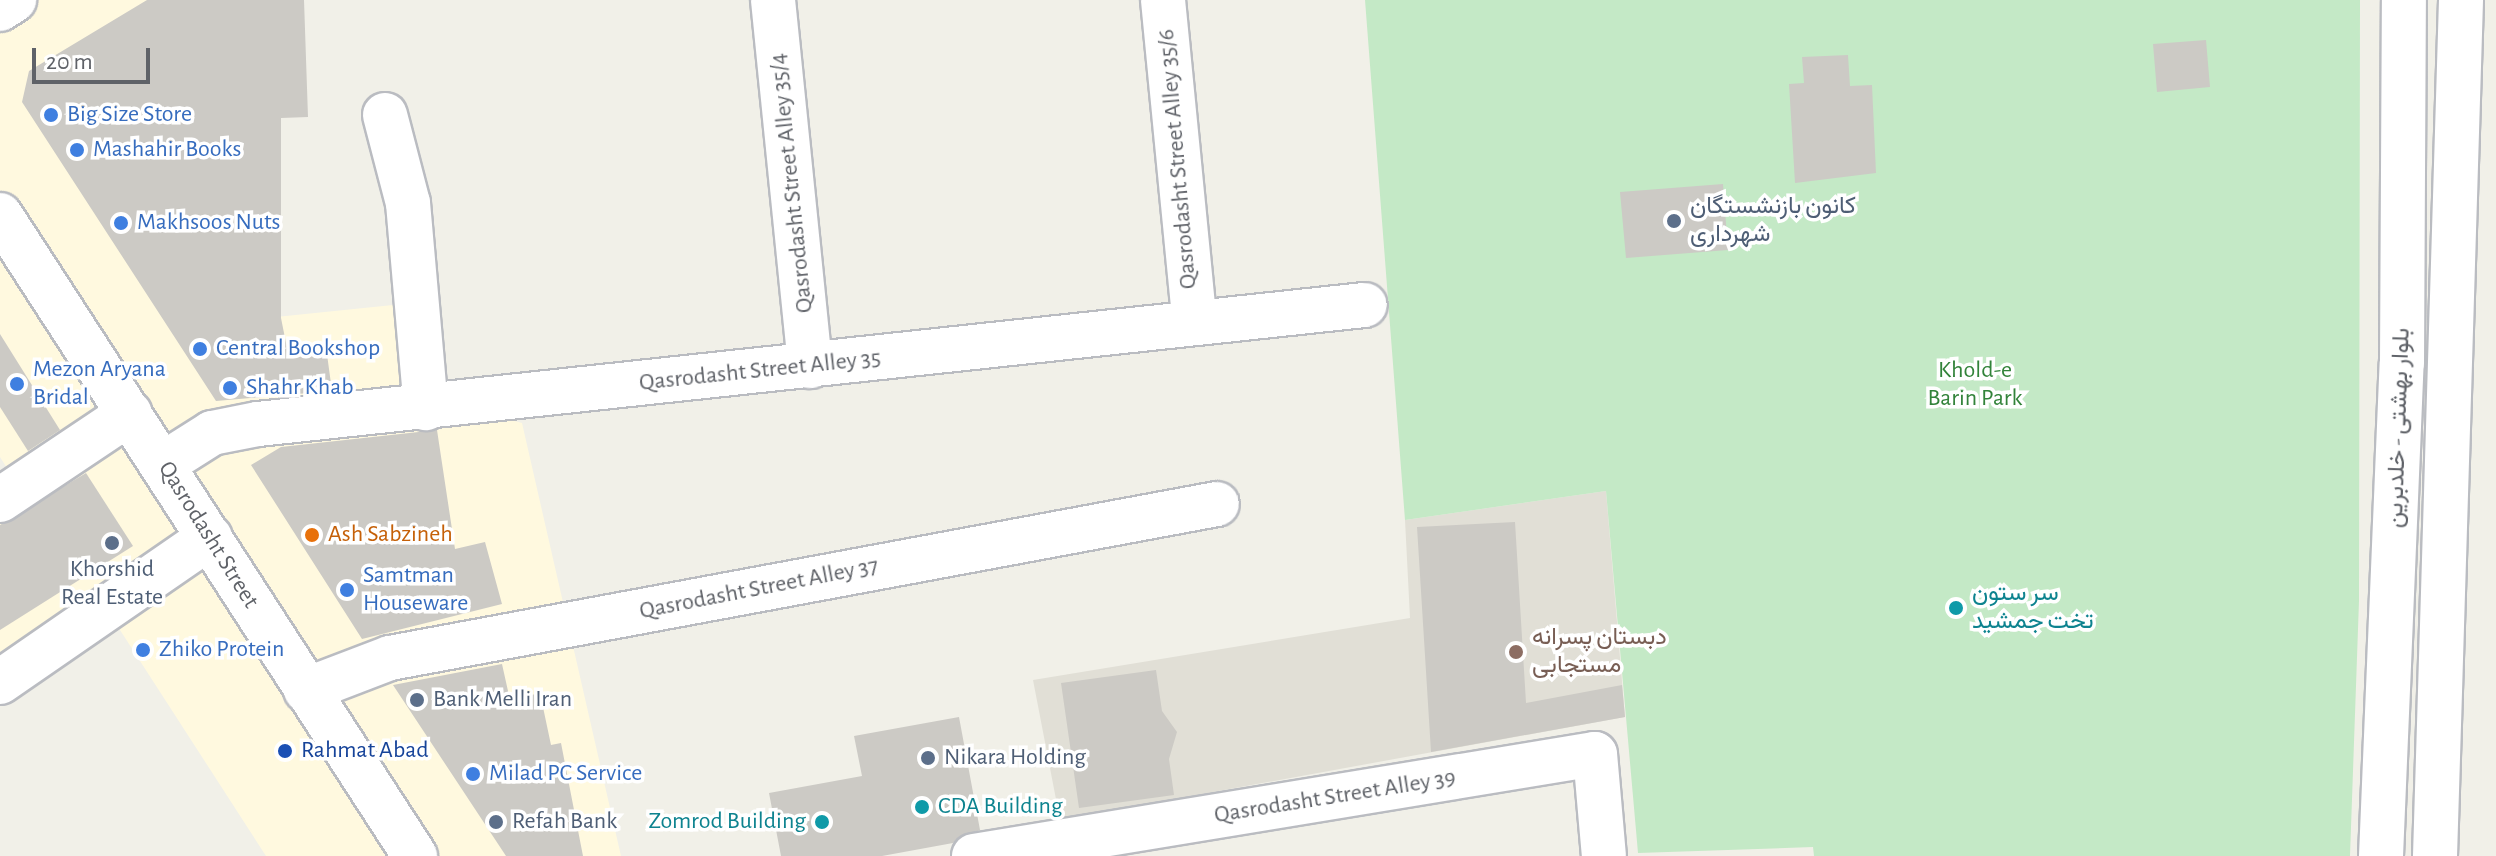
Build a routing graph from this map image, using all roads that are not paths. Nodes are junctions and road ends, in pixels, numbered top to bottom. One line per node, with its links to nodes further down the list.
1 (14, 0): 6 (street)
2 (773, 0): 11 (street, Qasrodasht Street Alley 35/4)
3 (1163, 0): 10 (street, Qasrodasht Street Alley 35/6)
4 (2404, 0): 23 (street, بلوار بهشتی - خلدبرین)
5 (2461, 0): 24 (street)
6 (0, 9)
7 (385, 115): 12 (street)
8 (0, 215): 13 (street, Qasrodasht Street)
9 (1365, 305): 10 (street, Qasrodasht Street Alley 35)
10 (1194, 318): 11 (street, Qasrodasht Street Alley 35)
11 (810, 366): 12 (street, Qasrodasht Street Alley 35)
12 (426, 408): 14 (street, Qasrodasht Street Alley 35)
13 (130, 413): 14 (street, Qasrodasht Street); 15 (street)
14 (163, 464): 17 (street, Qasrodasht Street)
15 (0, 500)
16 (1217, 504): 19 (street, Qasrodasht Street Alley 37)
17 (210, 537): 18 (street); 19 (street, Qasrodasht Street)
18 (0, 682)
19 (306, 690): 20 (street, Qasrodasht Street)
20 (415, 856)
21 (974, 856): 22 (street, Qasrodasht Street Alley 39)
22 (1604, 856)
23 (2381, 856)
24 (2435, 856)

